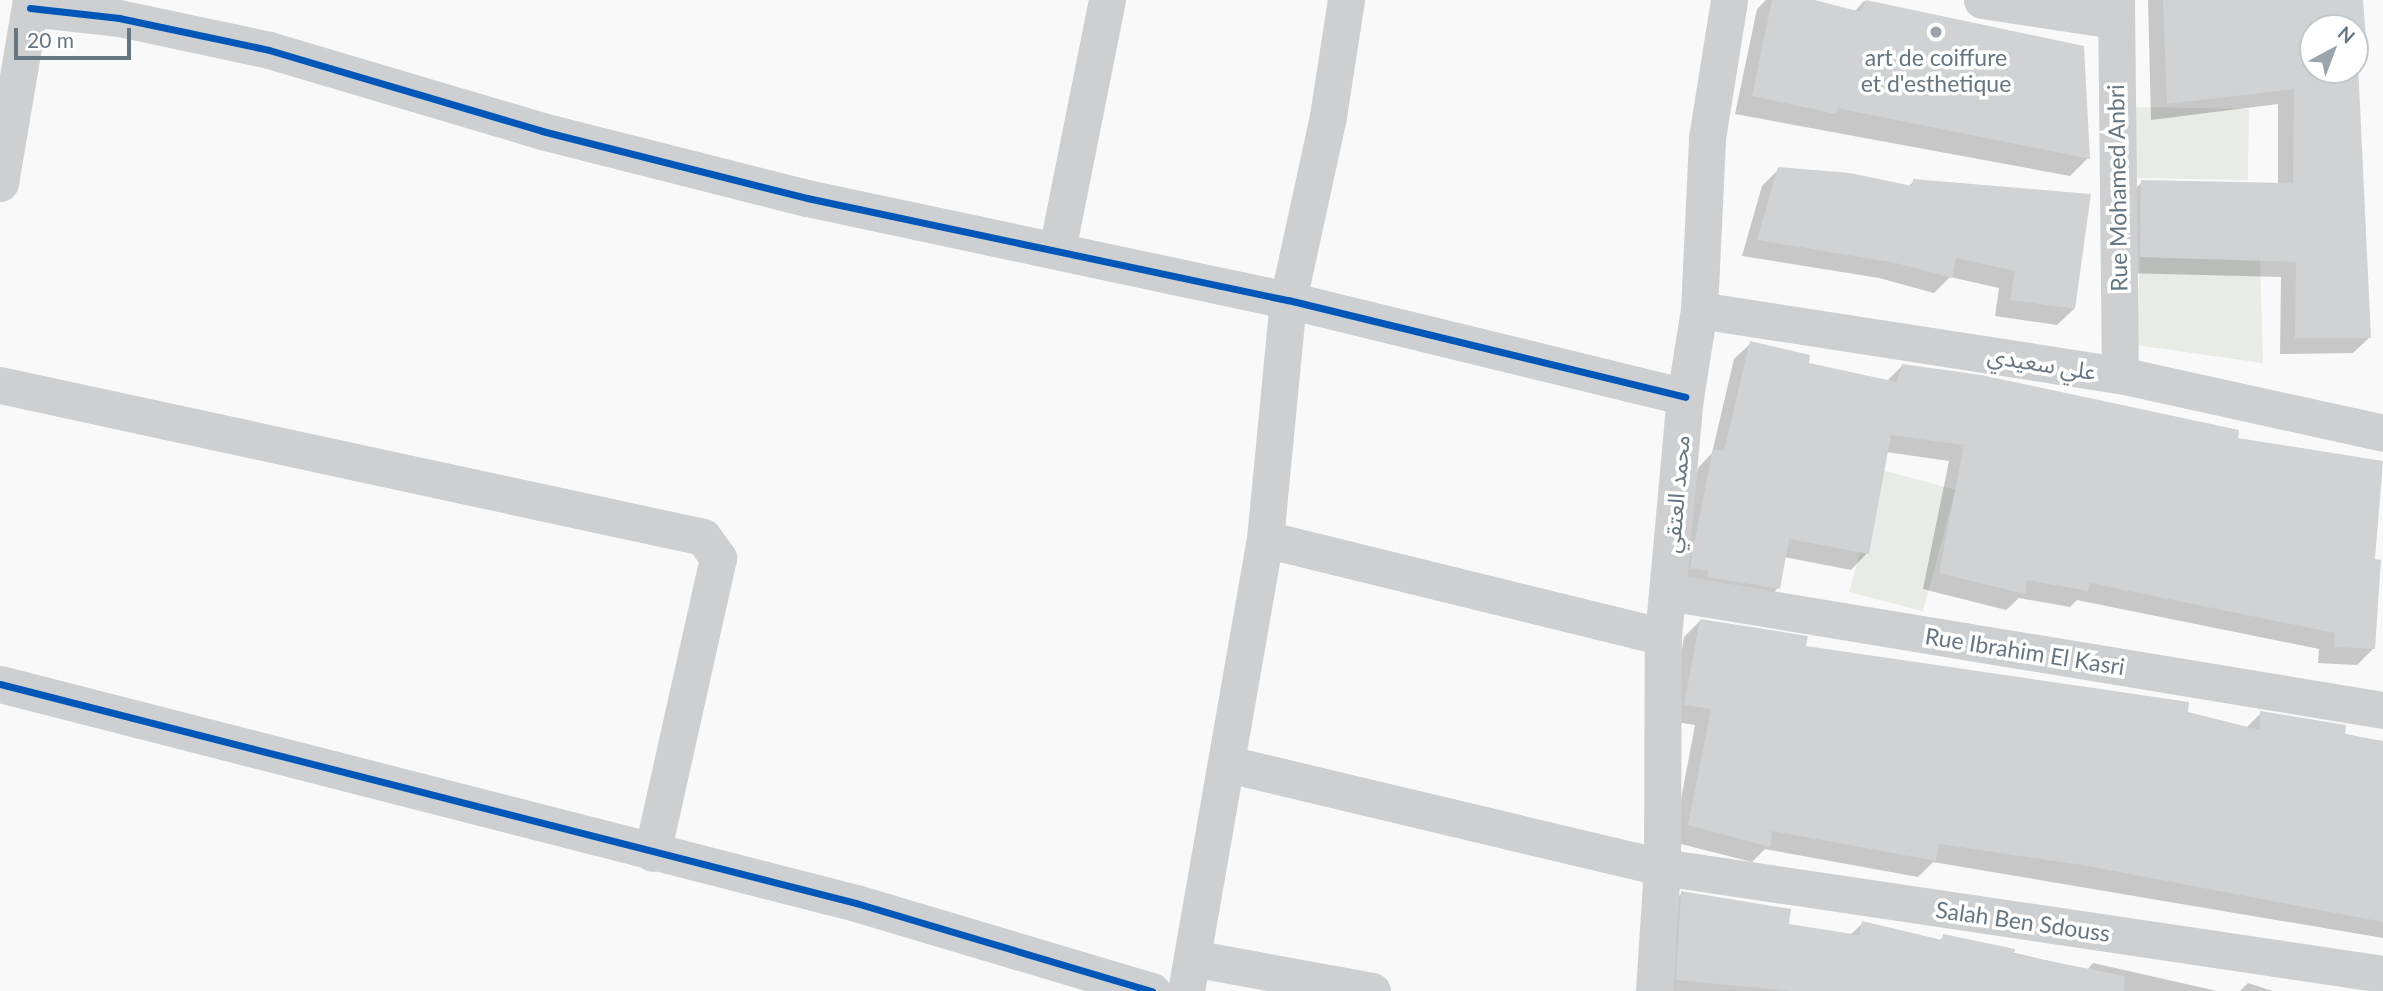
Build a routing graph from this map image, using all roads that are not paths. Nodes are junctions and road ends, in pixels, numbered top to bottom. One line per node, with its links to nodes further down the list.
1 (1346, 0): 9 (street)
2 (1729, 0): 10 (street, محمد العتقي)
3 (1982, 0): 6 (street)
4 (1096, 2): 8 (street)
5 (30, 4): 7 (street); 8 (street)
6 (2116, 10): 11 (street, Rue Mohamed Anbri)
7 (0, 183)
8 (1057, 250): 9 (street)
9 (1288, 300): 13 (street); 15 (street)
10 (1699, 310): 11 (street, علي سعيدي); 13 (street, محمد العتقي)
11 (2120, 375): 14 (street, علي سعيدي)
12 (0, 385): 21 (street)
13 (1685, 397): 16 (street, محمد العتقي)
14 (2383, 433)
15 (1265, 539): 17 (street); 20 (street)
16 (1667, 592): 17 (street, محمد العتقي); 19 (street, Rue Ibrahim El Kasri)
17 (1663, 637): 22 (street, محمد العتقي)
18 (0, 684): 21 (street)
19 (2383, 710)
20 (1228, 764): 22 (street, Salah Ben Sdouss); 23 (street)
21 (652, 853): 25 (street)
22 (1662, 867): 24 (street, Salah Ben Sdouss); 27 (street, محمد العتقي)
23 (1189, 974): 26 (street)
24 (2383, 974)
25 (1152, 991)
26 (1372, 991)
27 (1654, 991)

